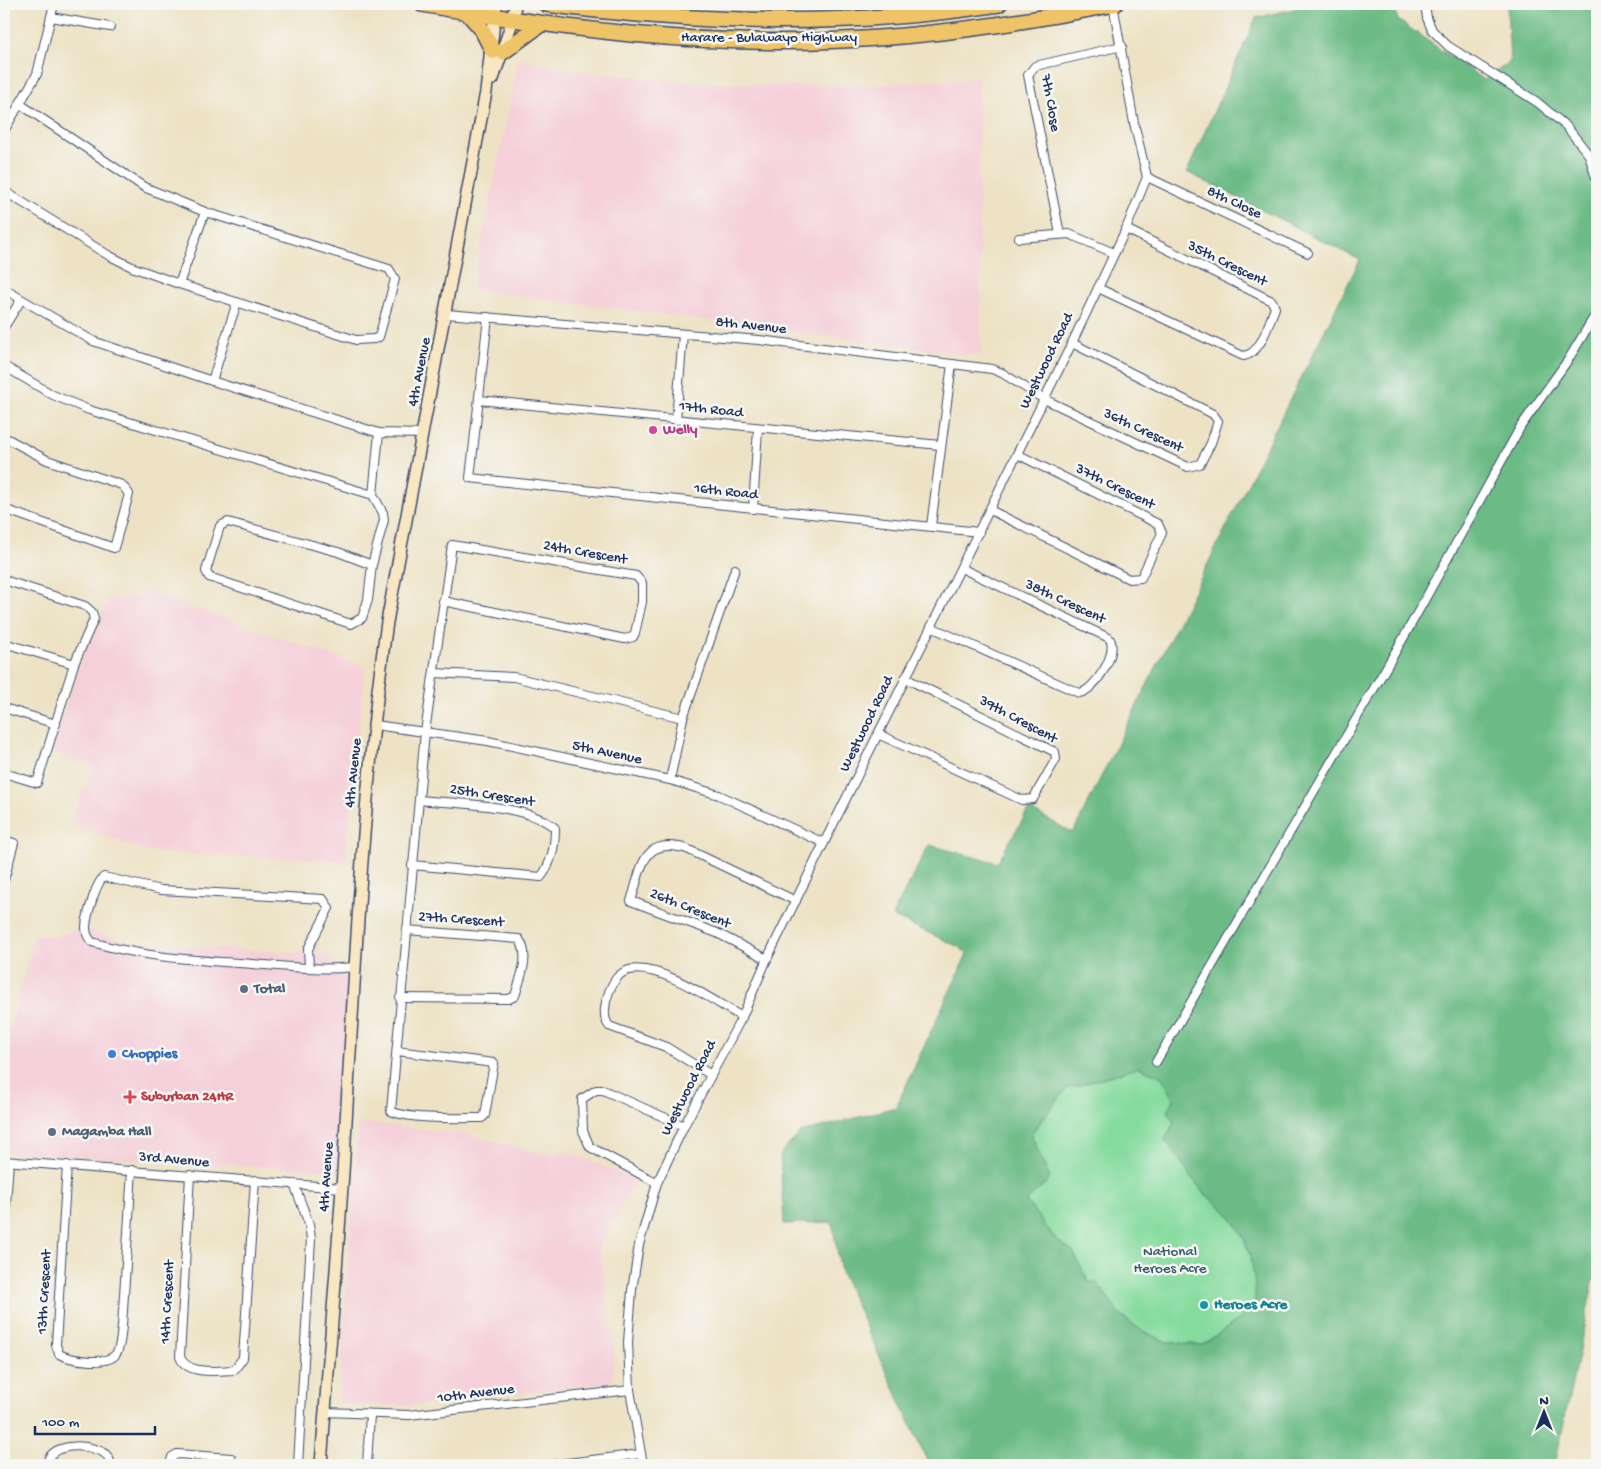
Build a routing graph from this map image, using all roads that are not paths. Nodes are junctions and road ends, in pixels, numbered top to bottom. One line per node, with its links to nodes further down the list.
1 (54, 4): 12 (street)
2 (422, 4): 9 (highway, Harare - Bulawayo Highway)
3 (546, 4): 11 (highway, Harare - Bulawayo Highway)
4 (945, 4): 11 (highway)
5 (993, 4): 11 (highway, Harare - Bulawayo Highway); 14 (street)
6 (1114, 4): 14 (highway, Harare - Bulawayo Highway); 16 (street)
7 (1425, 4): 21 (street)
8 (496, 10): 9 (highway, Harare - Bulawayo Highway); 10 (highway, Harare - Bulawayo Highway); 17 (street)
9 (466, 11): 17 (highway)
10 (514, 11): 13 (highway, Harare - Bulawayo Highway); 17 (street)
11 (931, 12)
12 (51, 17): 15 (street); 18 (street)
13 (541, 24): 14 (highway, Harare - Bulawayo Highway); 17 (highway)
14 (994, 24)
15 (110, 27)
16 (1122, 46): 20 (street); 25 (street, 7th Close)
17 (498, 51): 35 (street, 4th Avenue)
18 (20, 104): 19 (street); 23 (street)
19 (4, 131)
20 (1147, 177): 24 (street, Westwood Road); 28 (street, 8th Close)
21 (1597, 181)
22 (4, 192): 29 (street)
23 (205, 212): 29 (street); 33 (street)
24 (1126, 229): 27 (street, Westwood Road); 30 (street, 35th Crescent)
25 (1060, 234): 26 (street); 27 (street)
26 (1019, 238)
27 (1114, 252): 30 (street, Westwood Road)
28 (1308, 253)
29 (179, 284): 33 (street)
30 (1098, 288): 39 (street, Westwood Road)
31 (4, 289): 32 (street)
32 (21, 300): 37 (street); 42 (street)
33 (237, 302): 42 (street)
34 (1597, 312): 89 (street)
35 (446, 314): 36 (street, 8th Avenue); 48 (street, 4th Avenue)
36 (488, 317): 38 (street, 8th Avenue); 44 (street)
37 (4, 327)
38 (683, 334): 40 (street, 8th Avenue); 45 (street)
39 (1072, 343): 43 (street, Westwood Road); 43 (street, 36th Crescent)
40 (952, 364): 43 (street, 8th Avenue); 50 (street)
41 (4, 366): 52 (street)
42 (212, 381): 47 (street)
43 (1044, 399): 51 (street, Westwood Road)
44 (479, 400): 45 (street, 17th Road); 53 (street, 16th Road)
45 (676, 420): 46 (street, 17th Road)
46 (758, 428): 50 (street, 17th Road); 53 (street)
47 (379, 433): 48 (street); 52 (street)
48 (423, 434): 71 (street, 4th Avenue)
49 (4, 437): 54 (street)
50 (940, 445): 56 (street)
51 (1016, 454): 55 (street, Westwood Road); 55 (street, 37th Crescent)
52 (373, 495): 58 (street)
53 (753, 509): 56 (street, 16th Road)
54 (4, 510)
55 (990, 510): 57 (street, Westwood Road)
56 (932, 526): 57 (street, 16th Road)
57 (979, 532): 60 (street, Westwood Road)
58 (372, 565): 58 (street)
59 (735, 568): 69 (street)
60 (961, 568): 63 (street, Westwood Road); 63 (street, 38th Crescent)
61 (4, 580): 65 (street)
62 (443, 601): 62 (street, 24th Crescent); 66 (street)
63 (931, 627): 67 (street, Westwood Road)
64 (4, 644): 65 (street)
65 (74, 664): 70 (street)
66 (434, 673): 69 (street); 72 (street)
67 (905, 678): 73 (street, Westwood Road); 73 (street, 39th Crescent)
68 (4, 708): 70 (street)
69 (683, 718): 75 (street)
70 (56, 724): 74 (street)
71 (375, 724): 72 (street, 5th Avenue); 85 (street, 4th Avenue)
72 (425, 732): 75 (street, 5th Avenue); 76 (street)
73 (878, 734): 78 (street, Westwood Road)
74 (4, 773)
75 (670, 780): 78 (street, 5th Avenue)
76 (420, 800): 79 (street); 79 (street, 25th Crescent)
77 (4, 840): 80 (street)
78 (824, 843): 81 (street, Westwood Road)
79 (412, 866): 82 (street)
80 (4, 880)
81 (796, 901): 83 (street, Westwood Road); 83 (street, 26th Crescent)
82 (406, 930): 86 (street); 86 (street, 27th Crescent)
83 (767, 959): 87 (street, Westwood Road)
84 (309, 967): 84 (street); 85 (street)
85 (354, 967): 99 (street, 4th Avenue)
86 (400, 998): 88 (street)
87 (742, 1018): 90 (street, Westwood Road); 90 (street)
88 (397, 1051): 88 (street)
89 (1156, 1062)
90 (711, 1075): 91 (street, Westwood Road)
91 (684, 1126): 97 (street, Westwood Road); 97 (street)
92 (6, 1161): 93 (street, 3rd Avenue); 100 (street)
93 (67, 1165): 94 (street, 3rd Avenue); 94 (street, 13th Crescent)
94 (132, 1170): 95 (street, 3rd Avenue)
95 (190, 1175): 96 (street, 3rd Avenue); 96 (street, 14th Crescent)
96 (255, 1180): 98 (street, 3rd Avenue)
97 (657, 1183): 101 (street, Westwood Road)
98 (294, 1184): 99 (street, 3rd Avenue); 109 (street)
99 (342, 1188): 102 (street, 4th Avenue)
100 (4, 1231)
101 (630, 1390): 103 (street, 10th Avenue); 104 (street, Westwood Road)
102 (324, 1412): 103 (street, 10th Avenue); 110 (street, 4th Avenue)
103 (370, 1414): 111 (street)
104 (641, 1454): 112 (street); 113 (street, Westwood Road)
105 (47, 1465): 106 (street)
106 (111, 1465)
107 (170, 1465): 108 (street)
108 (231, 1465)
109 (298, 1465)
110 (321, 1465)
111 (367, 1465)
112 (551, 1465)
113 (643, 1465)

